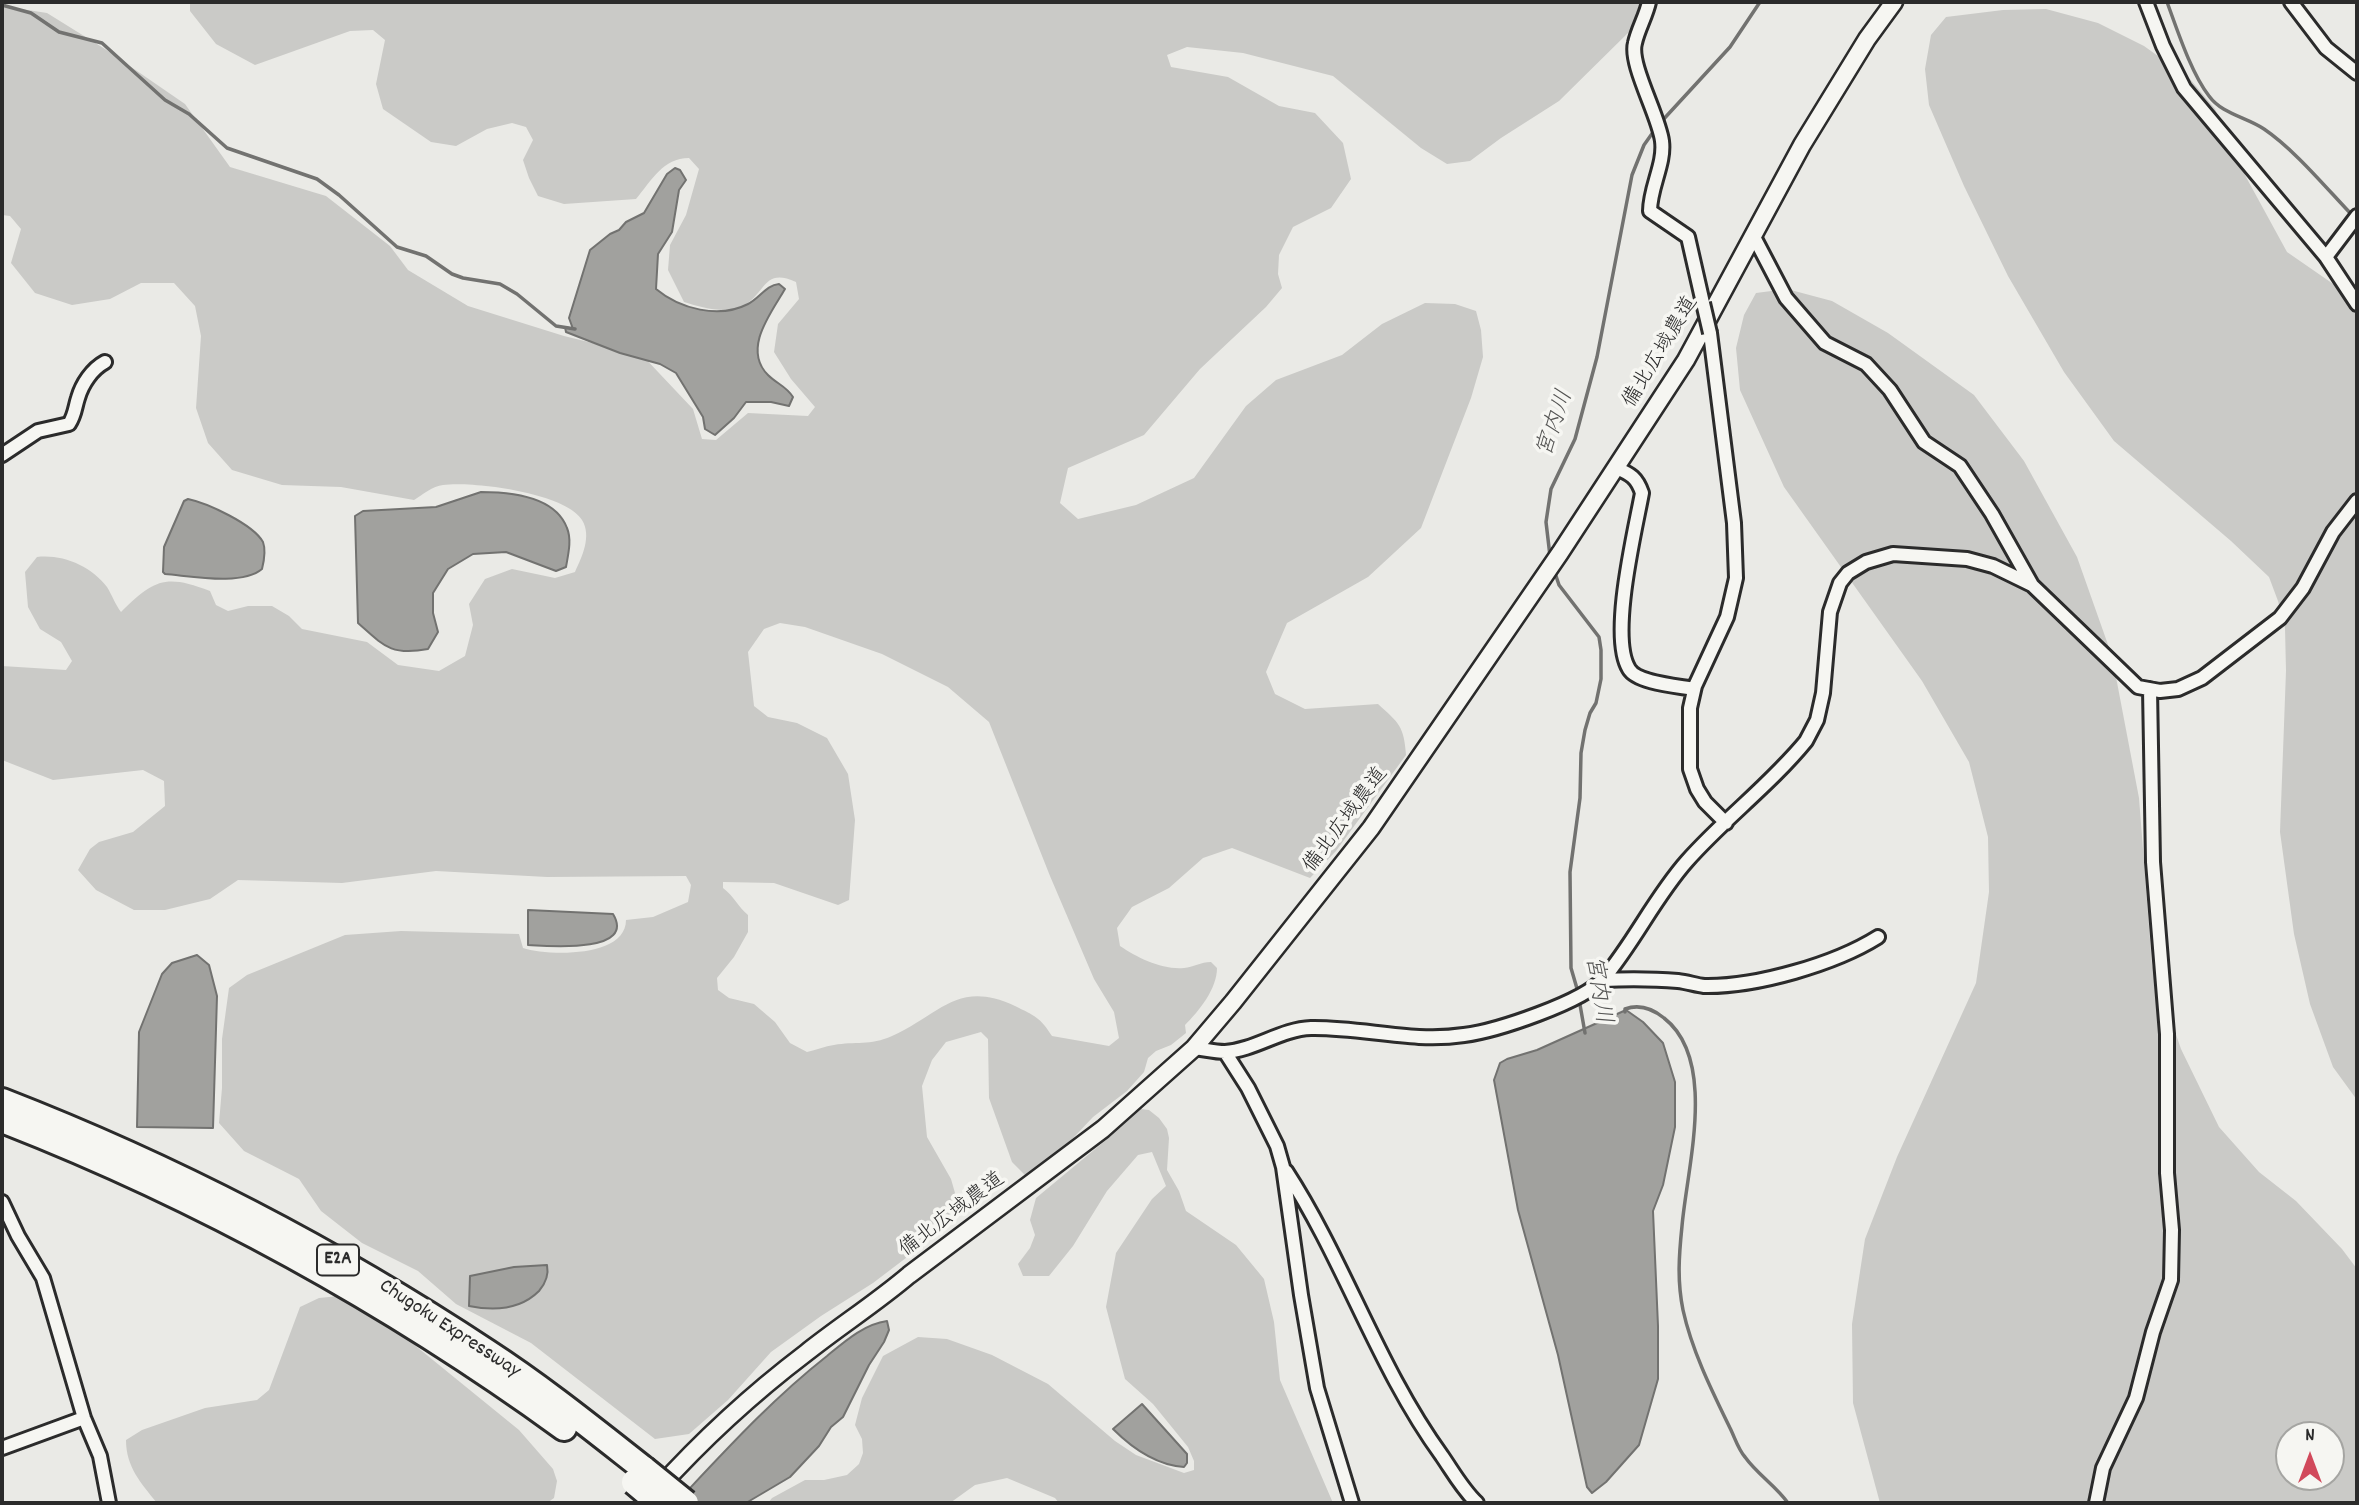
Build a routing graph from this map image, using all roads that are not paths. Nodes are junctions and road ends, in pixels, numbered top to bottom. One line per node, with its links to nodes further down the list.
1 (1649, 2): 16 (street, bridge)
2 (1894, 2): 7 (street, 備北広域農道)
3 (2146, 2): 8 (street)
4 (2291, 2): 5 (street)
5 (2357, 73)
6 (2357, 216): 8 (street)
7 (1753, 235): 12 (street, 備北広域農道); 14 (street)
8 (2326, 257): 9 (street)
9 (2357, 304)
10 (105, 362): 11 (street)
11 (2, 454)
12 (1616, 468): 16 (street); 20 (street, 備北広域農道)
13 (2357, 501): 15 (street)
14 (2032, 585): 15 (street); 17 (street)
15 (2150, 688): 34 (street)
16 (1694, 689): 17 (street)
17 (1726, 823): 19 (street)
18 (1878, 937): 19 (street)
19 (1603, 980): 21 (street)
20 (1194, 1048): 21 (street); 28 (street, 備北広域農道)
21 (1225, 1052): 24 (street)
22 (2, 1101): 28 (highway, Chugoku Expressway / E2A)
23 (2, 1120): 28 (highway, Chugoku Expressway / E2A)
24 (1283, 1167): 32 (street); 33 (street)
25 (2, 1202): 26 (street)
26 (85, 1418): 27 (street); 29 (street)
27 (2, 1448)
28 (641, 1485): 30 (highway, Chugoku Expressway / E2A, bridge); 31 (highway, Chugoku Expressway / E2A, bridge)
29 (109, 1503)
30 (659, 1503)
31 (686, 1503)
32 (1352, 1503)
33 (1477, 1503)
34 (2096, 1503)

